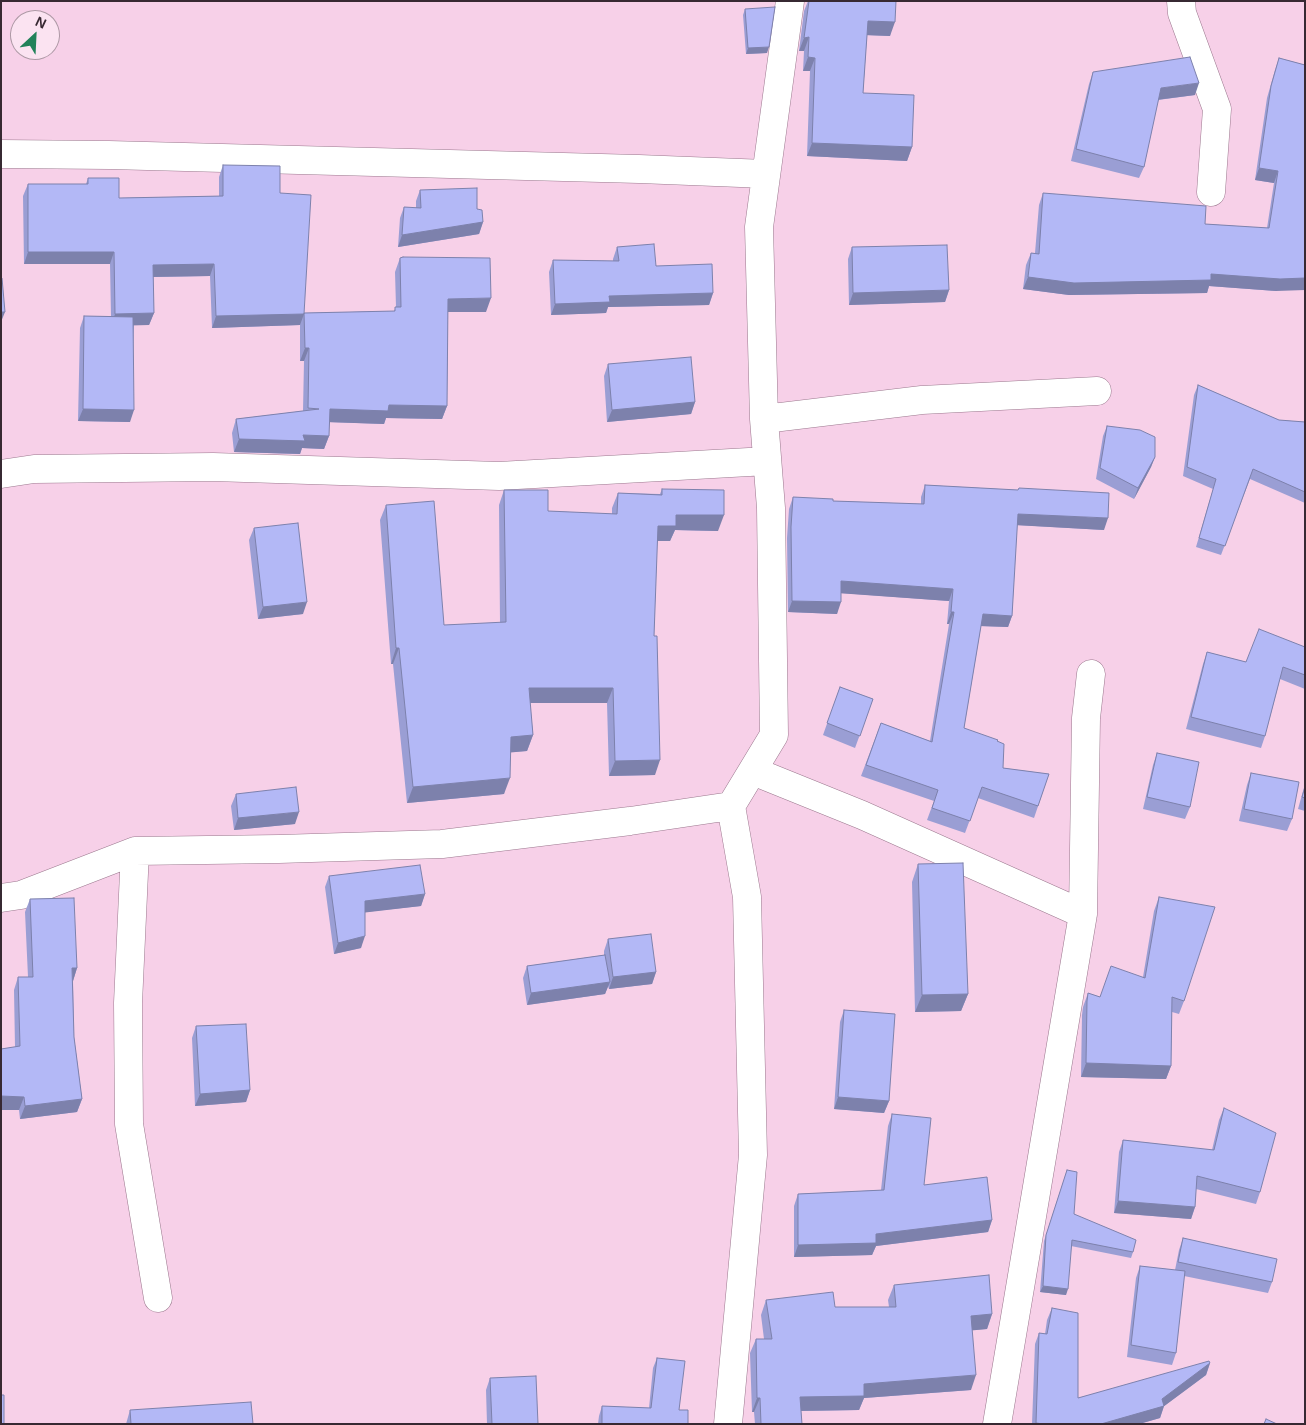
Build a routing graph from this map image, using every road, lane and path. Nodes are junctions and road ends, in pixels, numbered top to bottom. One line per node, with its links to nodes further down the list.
1 (790, 1): 4 (street)
2 (1181, 1): 5 (street)
3 (1, 154): 4 (street)
4 (766, 174): 7 (street)
5 (1211, 192)
6 (1097, 392): 7 (street)
7 (764, 419): 8 (street)
8 (768, 461): 9 (street); 11 (street)
9 (1, 474)
10 (1091, 674): 15 (street)
11 (753, 771): 12 (street); 15 (street)
12 (731, 806): 13 (street); 17 (street)
13 (135, 851): 14 (street); 16 (street)
14 (1, 898)
15 (1083, 914): 18 (street)
16 (158, 1298)
17 (728, 1424)
18 (997, 1424)

